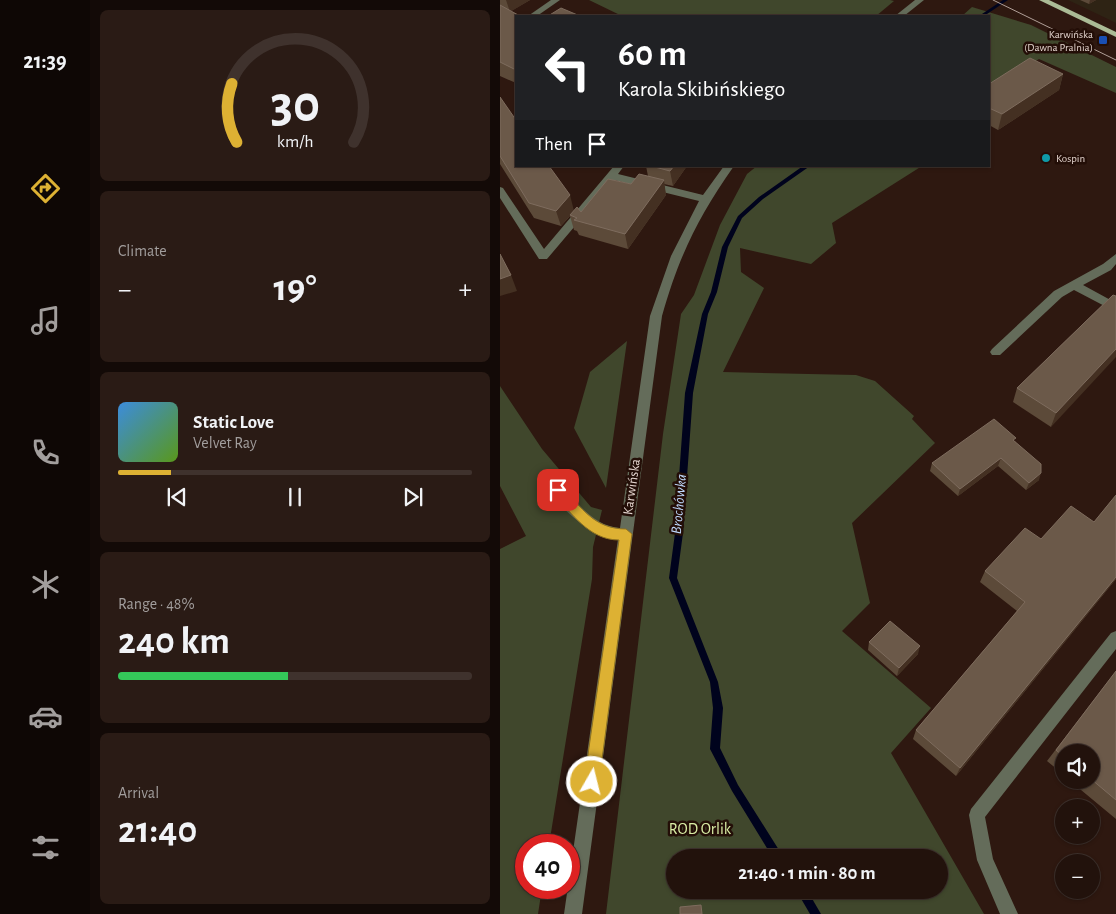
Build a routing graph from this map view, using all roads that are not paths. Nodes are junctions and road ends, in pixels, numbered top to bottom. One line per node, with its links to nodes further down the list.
1 (556, 0): 4 (street)
2 (920, 0): 5 (street)
3 (1043, 0): 6 (main road)
4 (534, 15)
5 (900, 15)
6 (1116, 35)
7 (728, 167): 10 (street, Karwińska)
8 (615, 170): 9 (street); 10 (street)
9 (500, 190)
10 (705, 199): 16 (street, Karwińska)
11 (1116, 258): 12 (street)
12 (1074, 284): 13 (street); 14 (street)
13 (1116, 308)
14 (996, 352)
15 (558, 490): 16 (street)
16 (626, 534): 18 (street, Karwińska)
17 (1116, 638): 19 (street)
18 (573, 914)
19 (1009, 914)

